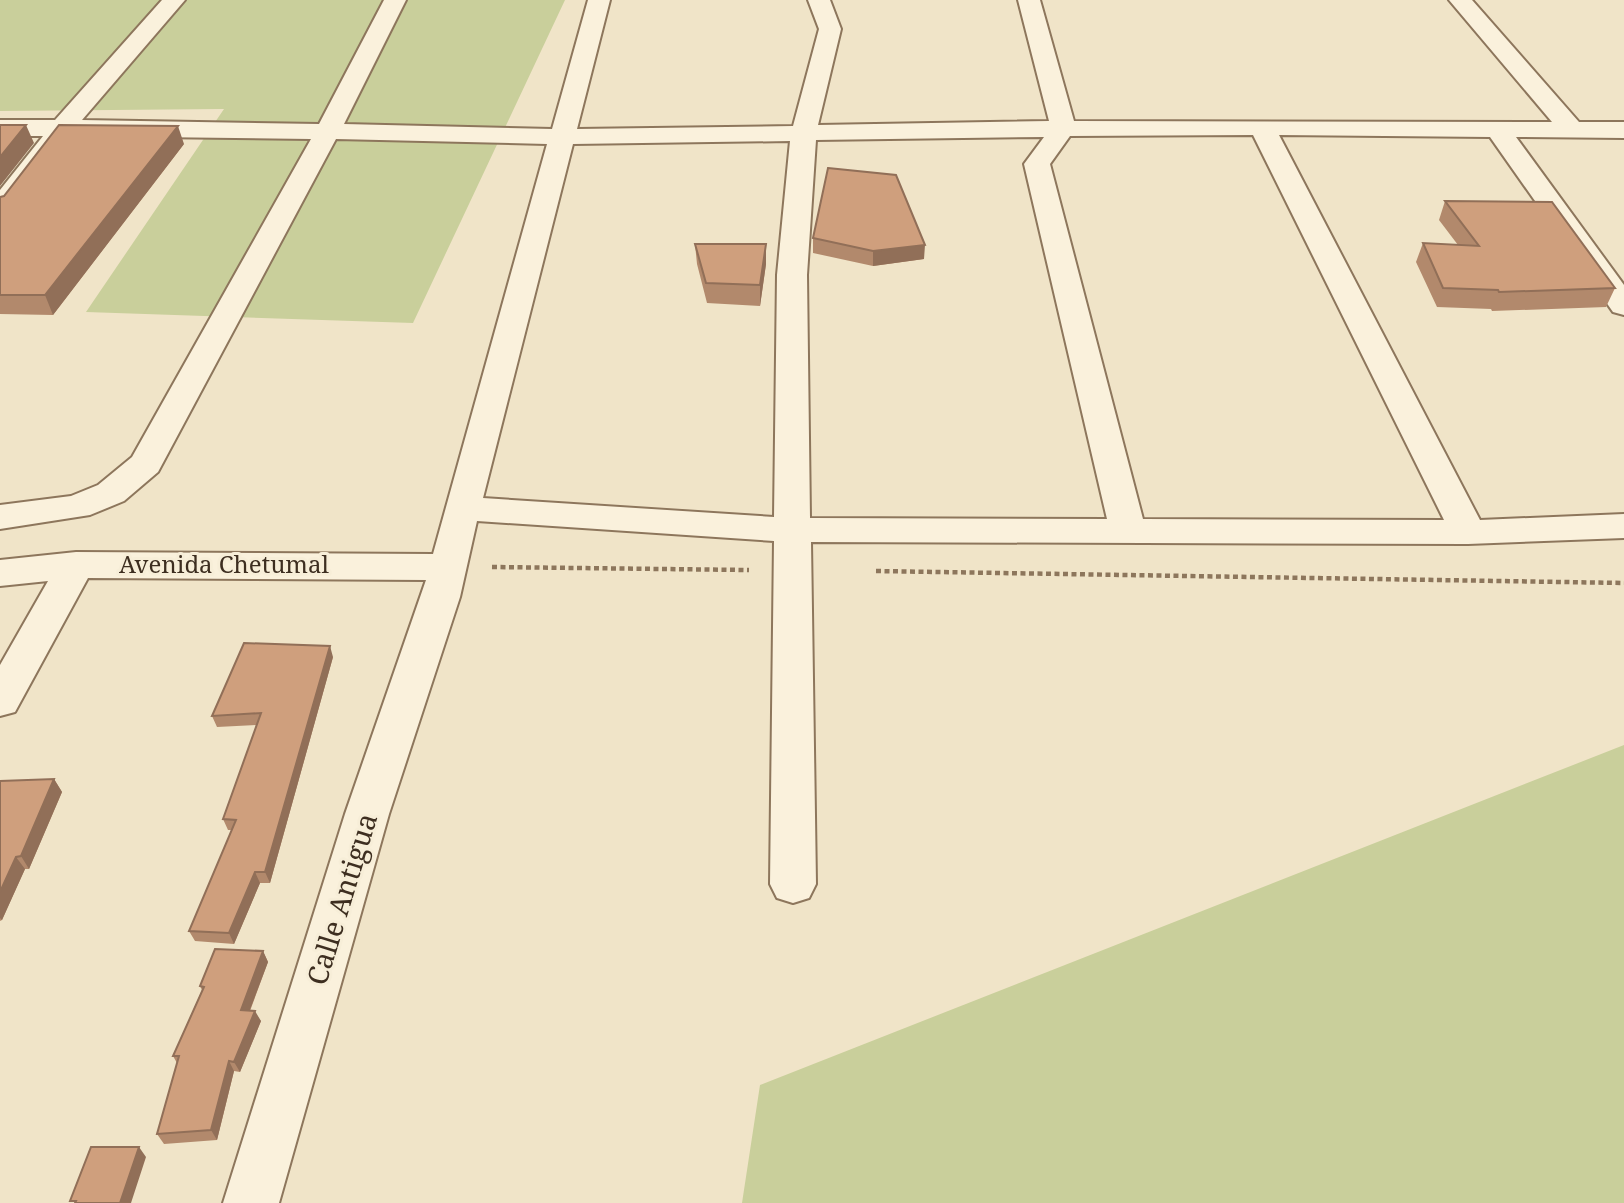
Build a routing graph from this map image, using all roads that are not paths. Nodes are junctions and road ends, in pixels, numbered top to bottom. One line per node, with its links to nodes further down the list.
1 (174, 0): 7 (street)
2 (395, 0): 15 (street)
3 (599, 0): 16 (street, Calle Antigua)
4 (819, 0): 14 (street)
5 (1029, 0): 9 (street)
6 (1460, 0): 12 (street)
7 (63, 127): 8 (street); 15 (street); 17 (street)
8 (0, 128)
9 (1063, 128): 10 (street); 14 (street); 22 (street)
10 (1263, 129): 11 (street); 23 (street)
11 (1497, 129): 12 (street); 18 (street)
12 (1572, 130): 13 (street)
13 (1624, 130)
14 (804, 131): 16 (street); 24 (street)
15 (327, 132): 16 (street); 20 (street)
16 (560, 137): 19 (street, Calle Antigua)
17 (0, 208)
18 (1624, 306)
19 (462, 508): 24 (street); 27 (street, Calle Antigua)
20 (0, 517)
21 (1624, 526): 23 (street)
22 (1128, 532): 23 (street); 24 (street)
23 (1468, 532)
24 (791, 550): 29 (street)
25 (76, 565): 26 (street, Avenida Chetumal); 27 (street, Avenida Chetumal); 28 (street)
26 (0, 573)
27 (445, 582): 30 (street, Calle Antigua)
28 (0, 701)
29 (793, 884)
30 (251, 1203)

